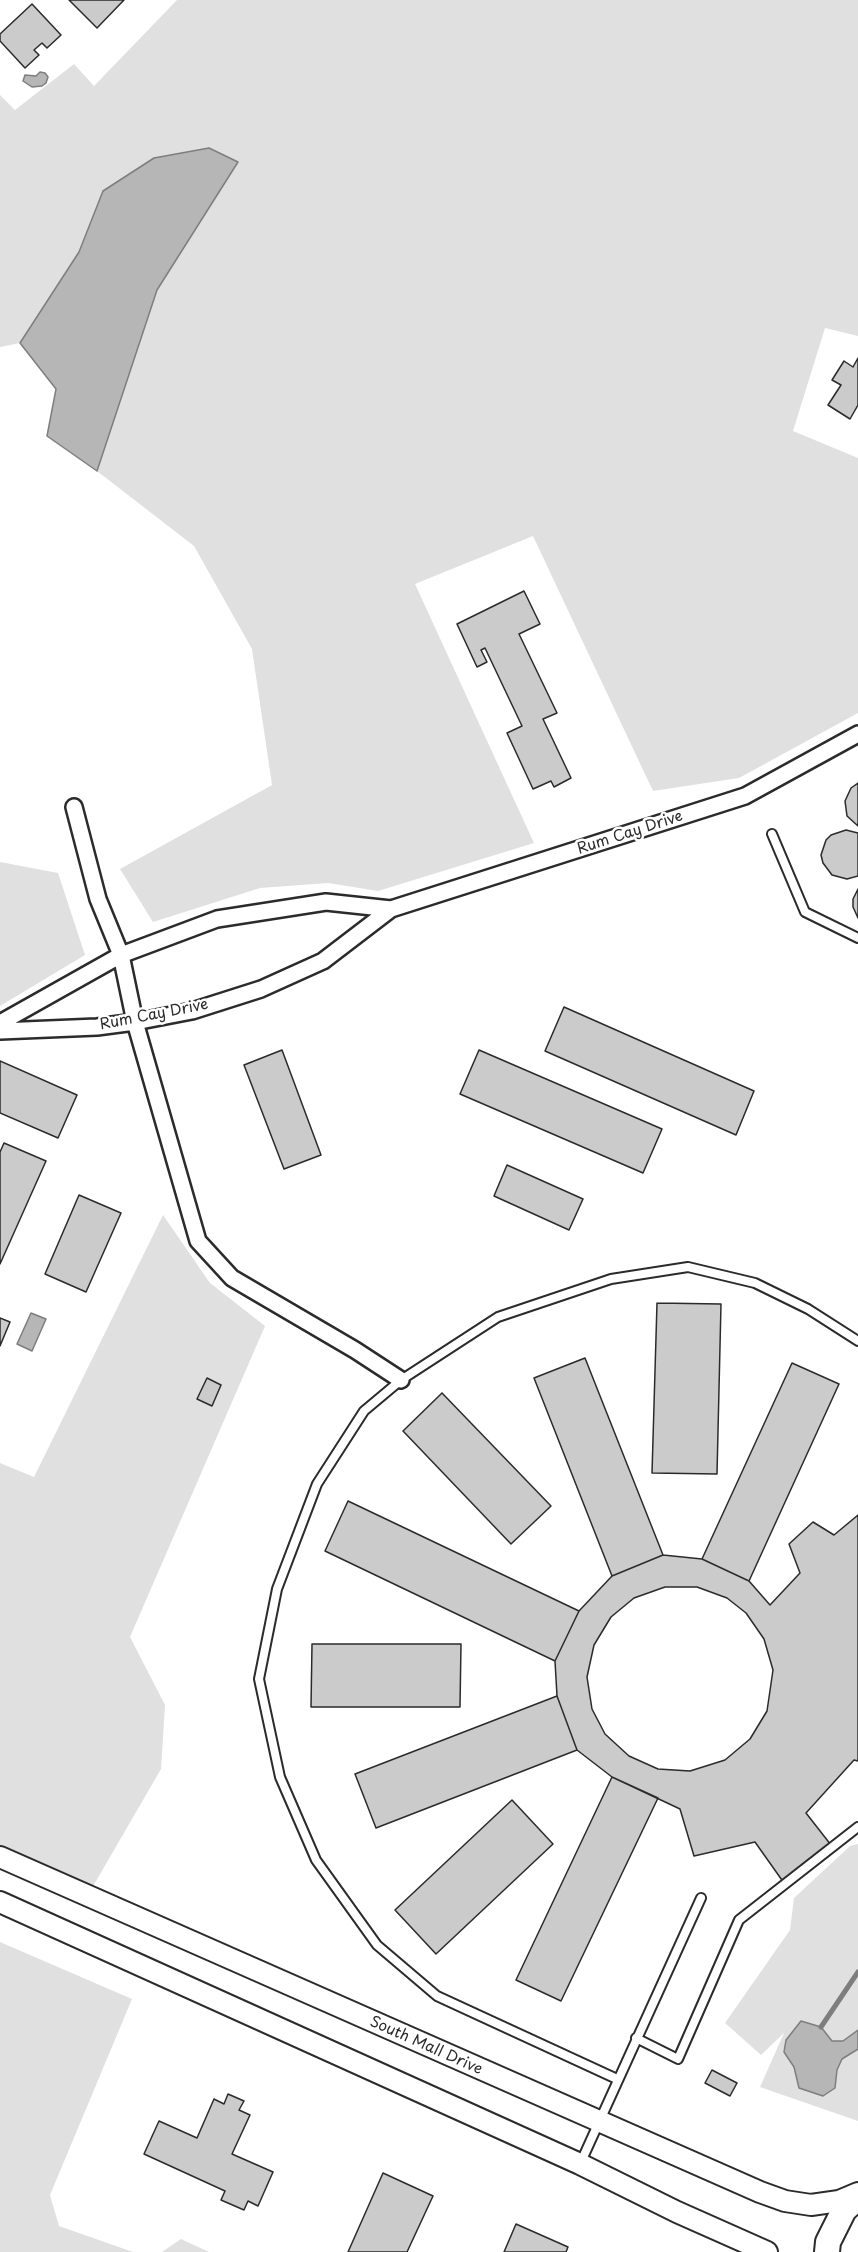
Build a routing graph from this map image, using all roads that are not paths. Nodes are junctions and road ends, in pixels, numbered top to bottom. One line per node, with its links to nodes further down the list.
1 (858, 734): 4 (street, Rum Cay Drive)
2 (74, 807): 6 (street)
3 (772, 834): 5 (lane)
4 (391, 909): 6 (street, Rum Cay Drive); 7 (street, Rum Cay Drive)
5 (858, 938)
6 (121, 955): 7 (street); 8 (street, Rum Cay Drive)
7 (135, 1022): 9 (street, Rum Cay Drive); 11 (street)
8 (0, 1023)
9 (0, 1031)
10 (858, 1341): 11 (lane)
11 (401, 1380): 17 (lane)
12 (858, 1827): 16 (lane)
13 (0, 1857): 18 (street, South Mall Drive)
14 (701, 1898): 16 (lane)
15 (0, 1902): 19 (street)
16 (636, 2038): 17 (lane)
17 (617, 2079): 18 (lane)
18 (598, 2122): 19 (lane); 20 (street, South Mall Drive)
19 (580, 2164): 21 (street)
20 (858, 2195): 22 (main road)
21 (767, 2252)
22 (827, 2252)

